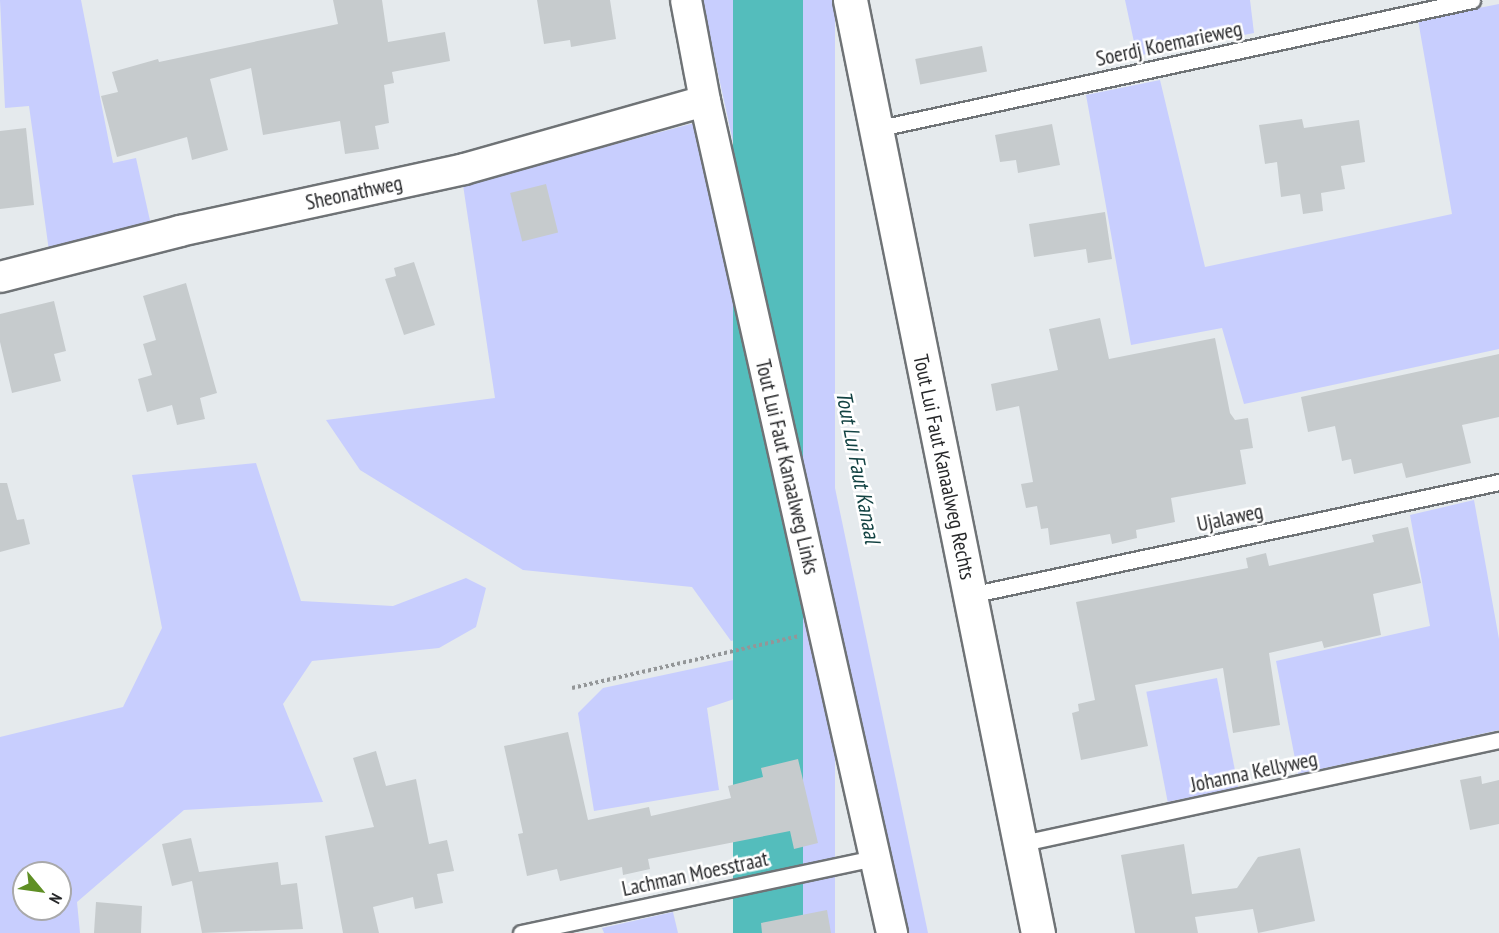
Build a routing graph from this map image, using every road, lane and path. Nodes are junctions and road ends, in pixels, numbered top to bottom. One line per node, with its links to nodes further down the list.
1 (686, 0): 4 (street, Tout Lui Faut Kanaalweg Links)
2 (849, 0): 5 (street, Tout Lui Faut Kanaalweg Rechts)
3 (1472, 0): 5 (lane, Soerdj Koemarieweg)
4 (705, 101): 6 (street, Sheonathweg); 9 (street, Tout Lui Faut Kanaalweg Links)
5 (875, 129): 8 (street, Tout Lui Faut Kanaalweg Rechts)
6 (0, 277)
7 (1499, 482): 8 (lane, Ujalaweg)
8 (970, 595): 12 (street, Tout Lui Faut Kanaalweg Rechts)
9 (823, 630): 10 (path); 13 (street, Tout Lui Faut Kanaalweg Links)
10 (572, 688)
11 (1499, 740): 12 (lane, Johanna Kellyweg)
12 (1018, 844): 16 (street, Tout Lui Faut Kanaalweg Rechts)
13 (878, 857): 14 (lane, Lachman Moesstraat); 15 (street, Tout Lui Faut Kanaalweg Links)
14 (521, 933)
15 (892, 933)
16 (1038, 933)

